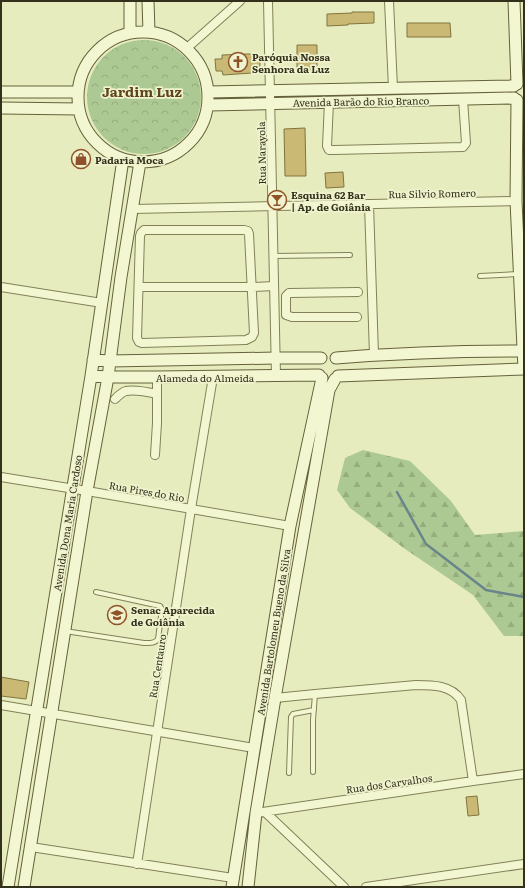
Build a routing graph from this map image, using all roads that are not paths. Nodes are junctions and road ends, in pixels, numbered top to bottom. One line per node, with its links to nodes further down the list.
1 (130, 1): 8 (street)
2 (148, 1): 7 (street)
3 (240, 1): 9 (street)
4 (268, 1): 12 (street, Rua Narayola)
5 (389, 1): 11 (street)
6 (514, 1): 10 (street)
7 (150, 32): 8 (street); 9 (street)
8 (130, 33): 14 (street)
9 (187, 48): 15 (street)
10 (518, 84): 11 (street, Avenida Barão do Rio Branco); 17 (street)
11 (393, 88): 12 (street, Avenida Barão do Rio Branco)
12 (270, 90): 15 (street, Avenida Barão do Rio Branco); 19 (street, Rua Narayola)
13 (1, 92): 14 (street)
14 (78, 92): 22 (street)
15 (209, 92): 20 (street)
16 (463, 98): 17 (street, Avenida Barão do Rio Branco); 18 (street, Avenida Barão do Rio Branco); 18 (street)
17 (519, 99): 25 (street)
18 (329, 102): 19 (street, Avenida Barão do Rio Branco)
19 (270, 103): 20 (street, Avenida Barão do Rio Branco); 27 (street, Rua Narayola)
20 (209, 105): 24 (street)
21 (1, 108): 22 (street)
22 (79, 109): 23 (street)
23 (123, 159): 24 (street); 38 (street, Avenida Dona Maria Cardoso)
24 (140, 162): 28 (street, Avenida Dona Maria Cardoso)
25 (516, 201): 26 (street, Rua Silvio Romero); 31 (street)
26 (369, 204): 27 (street, Rua Silvio Romero); 43 (street)
27 (272, 206): 28 (street, Rua Silvio Romero); 30 (street, Rua Narayola)
28 (132, 209): 48 (street, Avenida Dona Maria Cardoso)
29 (350, 255): 30 (lane)
30 (274, 256): 33 (street, Rua Narayola)
31 (519, 274): 32 (lane); 42 (street)
32 (480, 276)
33 (274, 286): 36 (street); 40 (street, Rua Narayola)
34 (1, 287): 38 (street)
35 (139, 287): 36 (street); 36 (street); 36 (street)
36 (252, 287)
37 (358, 292): 39 (street)
38 (102, 303): 47 (street, Avenida Dona Maria Cardoso)
39 (286, 305): 40 (street); 41 (street)
40 (275, 306): 44 (street, Rua Narayola)
41 (357, 318)
42 (524, 351): 43 (street); 49 (street)
43 (374, 355): 46 (street)
44 (276, 358): 45 (street, Alameda do Almeida); 48 (street, Alameda do Almeida); 51 (street, Rua Narayola)
45 (321, 358): 46 (street); 55 (street)
46 (336, 358): 56 (street)
47 (93, 360): 48 (street, Alameda do Almeida); 50 (street, Avenida Dona Maria Cardoso)
48 (110, 361): 52 (street, Avenida Dona Maria Cardoso)
49 (524, 368): 56 (street)
50 (91, 376): 52 (street, Alameda do Almeida); 61 (street, Avenida Dona Maria Cardoso)
51 (276, 376): 54 (street, Alameda do Almeida); 55 (street, Alameda do Almeida)
52 (108, 377): 53 (street, Alameda do Almeida); 62 (street, Avenida Dona Maria Cardoso)
53 (157, 377): 54 (street, Alameda do Almeida); 57 (street)
54 (213, 377): 63 (street, Rua Centauro)
55 (320, 377): 56 (street); 64 (street, Avenida Bartolomeu Bueno da Silva)
56 (336, 377): 68 (street, Avenida Bartolomeu Bueno da Silva)
57 (157, 394): 58 (street); 59 (street)
58 (115, 399)
59 (155, 455)
60 (1, 477): 61 (street, Rua Pires do Rio)
61 (72, 488): 62 (street, Rua Pires do Rio); 71 (street, Avenida Dona Maria Cardoso)
62 (87, 491): 63 (street, Rua Pires do Rio); 66 (street, Avenida Dona Maria Cardoso)
63 (191, 509): 64 (street, Rua Pires do Rio); 73 (street, Rua Centauro)
64 (290, 526): 74 (street, Avenida Bartolomeu Bueno da Silva)
65 (96, 592): 66 (lane)
66 (65, 631): 72 (street, Avenida Dona Maria Cardoso)
67 (315, 694): 68 (street); 70 (lane); 78 (street)
68 (275, 698): 79 (street, Avenida Bartolomeu Bueno da Silva)
69 (1, 705): 71 (street)
70 (314, 710): 75 (lane); 76 (lane)
71 (37, 711): 72 (street); 84 (street, Avenida Dona Maria Cardoso)
72 (52, 713): 73 (street); 80 (street, Avenida Dona Maria Cardoso)
73 (157, 731): 74 (street); 81 (street, Rua Centauro)
74 (254, 748): 83 (street, Avenida Bartolomeu Bueno da Silva)
75 (313, 772)
76 (289, 773)
77 (524, 774): 78 (street, Rua dos Carvalhos)
78 (473, 781): 79 (street, Rua dos Carvalhos)
79 (261, 812): 86 (street, Avenida Bartolomeu Bueno da Silva); 87 (street)
80 (31, 848): 81 (street); 85 (street, Avenida Dona Maria Cardoso)
81 (137, 864): 83 (street)
82 (524, 864): 88 (street)
83 (233, 883)
84 (8, 887)
85 (24, 887)
86 (248, 887)
87 (344, 887)
88 (366, 887)

